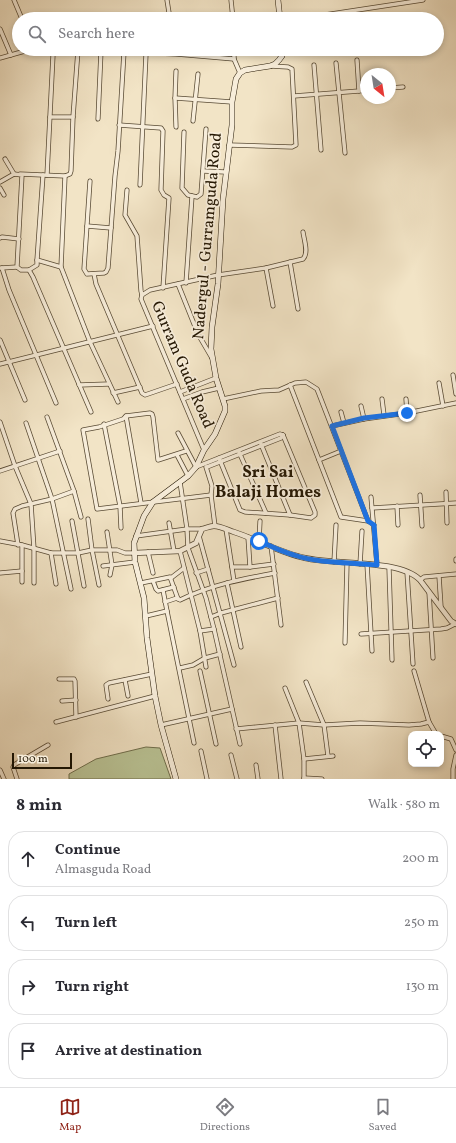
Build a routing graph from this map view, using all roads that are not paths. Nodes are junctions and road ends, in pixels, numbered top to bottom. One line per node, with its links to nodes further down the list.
1 (14, 0): 6 (street)
2 (167, 0): 7 (street)
3 (231, 0): 8 (street)
4 (278, 0): 9 (main road)
5 (423, 0): 10 (street)
6 (19, 12)
7 (169, 12)
8 (232, 12)
9 (279, 12)
10 (344, 12)
11 (0, 29): 12 (street)
12 (11, 55): 20 (street)
13 (53, 56): 38 (street)
14 (78, 56): 39 (street)
15 (101, 56): 40 (street)
16 (124, 56): 42 (street)
17 (146, 56): 43 (street)
18 (199, 56): 21 (street)
19 (282, 56): 25 (main road)
20 (0, 58)
21 (234, 59): 27 (street)
22 (356, 60): 31 (street)
23 (336, 63): 32 (street)
24 (314, 65): 33 (street)
25 (270, 66): 27 (main road); 34 (street)
26 (176, 71): 35 (street)
27 (240, 72): 37 (main road, Nadergul - Gurramguda Road)
28 (198, 74): 36 (street)
29 (403, 87): 30 (street)
30 (396, 88)
31 (359, 91): 32 (street)
32 (340, 93): 33 (street); 49 (street)
33 (317, 94): 34 (street); 48 (street)
34 (294, 96): 47 (street)
35 (175, 98): 36 (street); 44 (street)
36 (196, 100): 37 (street); 41 (street)
37 (232, 102): 47 (main road, Nadergul - Gurramguda Road)
38 (50, 117): 39 (street); 55 (street)
39 (73, 117): 56 (street)
40 (98, 119)
41 (193, 121)
42 (119, 125): 43 (street); 65 (street)
43 (143, 127): 59 (street); 80 (street)
44 (176, 127)
45 (206, 129): 51 (street)
46 (184, 132): 63 (street)
47 (229, 145): 52 (main road, Nadergul - Gurramguda Road)
48 (321, 150)
49 (345, 153)
50 (5, 160): 53 (street)
51 (203, 171): 52 (street); 63 (street)
52 (225, 172): 77 (main road, Nadergul - Gurramguda Road)
53 (14, 174): 54 (street); 58 (street)
54 (20, 174): 55 (street); 68 (street)
55 (45, 175): 56 (street); 69 (street)
56 (65, 176): 73 (street)
57 (90, 181): 64 (street)
58 (0, 182)
59 (140, 185)
60 (0, 188): 62 (street)
61 (128, 190): 81 (street)
62 (4, 195)
63 (192, 196): 78 (street)
64 (87, 226): 65 (street); 76 (street)
65 (111, 228): 76 (street)
66 (303, 232): 70 (street, Gurram Guda Road)
67 (0, 238): 68 (street)
68 (19, 239): 71 (street)
69 (37, 260): 73 (street); 75 (street)
70 (290, 262): 74 (street, Gurram Guda Road); 83 (street)
71 (18, 267): 72 (street); 75 (street)
72 (1, 268): 89 (street)
73 (61, 268): 87 (street)
74 (266, 268): 77 (street, Gurram Guda Road); 82 (street)
75 (29, 270): 88 (street)
76 (94, 274): 85 (street)
77 (218, 275): 78 (street, Gurram Guda Road); 90 (main road, Nadergul - Gurramguda Road)
78 (186, 283): 79 (street, Gurram Guda Road)
79 (178, 284): 80 (street, Gurram Guda Road); 90 (street)
80 (163, 288): 81 (street, Gurram Guda Road)
81 (142, 295): 84 (street, Gurram Guda Road)
82 (273, 306)
83 (298, 309)
84 (153, 326): 85 (street); 97 (street, Gurram Guda Road)
85 (118, 335): 87 (street); 100 (street)
86 (0, 340): 91 (street)
87 (90, 342): 88 (street); 96 (street)
88 (63, 349): 89 (street); 98 (street)
89 (37, 356): 91 (street); 111 (street)
90 (213, 361): 94 (main road, Nadergul - Gurramguda Road)
91 (9, 362): 92 (street); 109 (street)
92 (0, 364)
93 (453, 375): 104 (street)
94 (216, 378): 101 (main road, Nadergul - Gurramguda Road); 102 (street)
95 (439, 383): 114 (street)
96 (109, 384): 98 (street); 103 (street)
97 (177, 384): 100 (street); 102 (street, Gurram Guda Road)
98 (79, 385): 115 (street)
99 (290, 385): 106 (street); 126 (street); 137 (street)
100 (140, 388): 103 (street)
101 (219, 388): 105 (street); 106 (main road, Nadergul - Gurramguda Road)
102 (180, 392): 105 (street, Gurram Guda Road)
103 (113, 393): 110 (street)
104 (456, 394)
105 (183, 399): 129 (street, Gurram Guda Road)
106 (223, 399): 129 (main road, Nadergul - Gurramguda Road)
107 (382, 399): 118 (street)
108 (406, 399): 117 (street)
109 (25, 400)
110 (118, 402)
111 (56, 403)
112 (456, 403): 114 (street)
113 (362, 406): 121 (street)
114 (443, 406): 117 (street)
115 (91, 412)
116 (342, 412): 124 (street)
117 (407, 413): 118 (street)
118 (384, 415): 121 (street)
119 (126, 416): 125 (street); 134 (street); 152 (street)
120 (47, 417): 130 (street)
121 (364, 418): 124 (street)
122 (0, 422): 139 (street)
123 (26, 423): 135 (street)
124 (344, 423): 126 (street)
125 (104, 424): 157 (street); 157 (street)
126 (332, 426): 132 (street)
127 (178, 433): 131 (street)
128 (261, 444): 133 (street); 161 (street); 161 (street)
129 (204, 450): 140 (main road, Nadergul - Gurramguda Road)
130 (60, 451): 135 (street); 144 (street)
131 (186, 451): 134 (street); 140 (street)
132 (341, 451): 137 (street); 166 (street)
133 (240, 452): 136 (street); 160 (street)
134 (177, 454): 142 (street)
135 (37, 458): 139 (street); 149 (street)
136 (220, 460): 138 (street); 160 (street)
137 (319, 460): 166 (street)
138 (206, 465): 140 (street); 146 (street)
139 (15, 466): 141 (street); 154 (street)
140 (196, 467): 142 (main road, Nadergul - Gurramguda Road)
141 (0, 471)
142 (188, 476): 143 (main road, Nadergul - Gurramguda Road)
143 (180, 482): 150 (street); 151 (main road, Nadergul - Gurramguda Road)
144 (74, 491): 149 (street); 162 (street)
145 (446, 492): 155 (street)
146 (211, 495): 150 (street); 172 (street)
147 (420, 495): 156 (street)
148 (370, 497): 159 (street)
149 (52, 499): 154 (street); 197 (street)
150 (183, 499): 151 (street); 175 (street)
151 (153, 502): 152 (street); 181 (main road, Nadergul - Gurramguda Road)
152 (141, 503): 157 (street)
153 (456, 503): 155 (street)
154 (31, 504): 186 (street); 189 (street)
155 (446, 504): 156 (street); 168 (street)
156 (421, 505): 158 (street); 173 (street)
157 (120, 506): 174 (street)
158 (397, 506): 159 (street); 171 (street)
159 (372, 508): 170 (street)
160 (266, 513): 161 (street)
161 (290, 515)
162 (81, 517)
163 (88, 519): 190 (street)
164 (72, 521): 198 (street)
165 (260, 521): 185 (street)
166 (368, 521): 170 (street)
167 (169, 523): 180 (street)
168 (447, 523)
169 (336, 525): 200 (street)
170 (374, 525): 206 (street)
171 (398, 525)
172 (215, 526): 176 (street); 177 (street)
173 (422, 526)
174 (121, 528)
175 (188, 529): 176 (street); 180 (street); 188 (street)
176 (202, 529): 182 (street)
177 (226, 529): 183 (street); 208 (street)
178 (362, 531): 203 (street)
179 (107, 532): 191 (street)
180 (171, 532): 181 (street); 192 (street)
181 (136, 536): 196 (main road, Nadergul - Gurramguda Road)
182 (199, 536): 188 (street); 212 (street)
183 (248, 537): 185 (street); 209 (street)
184 (0, 541): 186 (street)
185 (259, 541): 187 (street)
186 (20, 545): 189 (street); 213 (street)
187 (271, 546): 200 (street); 202 (street)
188 (188, 548): 193 (street); 217 (street)
189 (34, 549): 195 (street); 227 (street)
190 (92, 550): 191 (street); 198 (street); 231 (street)
191 (109, 550): 196 (street); 205 (street)
192 (174, 551): 193 (street); 194 (street)
193 (180, 551): 210 (street)
194 (148, 552): 196 (street); 216 (street)
195 (51, 553): 197 (street); 230 (street)
196 (134, 553): 199 (main road, Nadergul - Gurramguda Road)
197 (64, 554): 198 (street); 235 (street)
198 (78, 554): 232 (street)
199 (136, 562): 205 (street); 228 (main road, Nadergul - Gurramguda Road)
200 (334, 562): 201 (street)
201 (347, 563): 203 (street); 258 (street)
202 (274, 564): 209 (street); 218 (street)
203 (360, 564): 204 (street)
204 (367, 564): 206 (street); 256 (street)
205 (112, 565): 207 (street); 220 (street)
206 (377, 565): 211 (street)
207 (103, 566)
208 (232, 567): 209 (street); 223 (street)
209 (250, 567)
210 (184, 568): 222 (street); 239 (street)
211 (389, 568): 214 (street); 255 (street)
212 (208, 569): 217 (street); 234 (street)
213 (22, 571): 215 (street); 226 (street)
214 (407, 572): 224 (street); 253 (street)
215 (0, 573)
216 (153, 573)
217 (196, 573): 237 (street)
218 (275, 573): 223 (street); 240 (street)
219 (456, 574): 221 (street)
220 (110, 575)
221 (439, 576): 224 (street); 243 (street)
222 (171, 578): 225 (street); 233 (street)
223 (234, 580): 229 (street)
224 (420, 580): 238 (street)
225 (153, 581): 228 (street); 236 (street)
226 (22, 582)
227 (34, 583)
228 (141, 583): 247 (main road, Nadergul - Gurramguda Road)
229 (227, 583): 234 (street); 245 (street)
230 (56, 584)
231 (99, 584)
232 (84, 586)
233 (174, 586): 236 (street); 241 (street)
234 (213, 587): 237 (street); 246 (street)
235 (71, 589)
236 (163, 590): 242 (street)
237 (203, 590): 239 (street); 248 (street)
238 (429, 591): 243 (street); 252 (street)
239 (190, 595): 241 (street); 254 (street)
240 (278, 598): 245 (street); 250 (street)
241 (178, 599): 242 (street)
242 (165, 602): 244 (street)
243 (440, 607): 249 (street)
244 (167, 611): 247 (street); 268 (street)
245 (233, 611): 246 (street); 259 (street)
246 (220, 613): 248 (street); 266 (street)
247 (146, 616): 271 (main road, Nadergul - Gurramguda Road)
248 (211, 617): 251 (street)
249 (455, 624): 252 (street)
250 (281, 625)
251 (214, 629): 254 (street); 261 (street)
252 (432, 629): 253 (street); 263 (street)
253 (412, 630): 255 (street); 265 (street)
254 (200, 631): 262 (street)
255 (391, 632): 256 (street); 264 (street)
256 (370, 633): 257 (street); 260 (street)
257 (362, 634)
258 (345, 643)
259 (241, 647)
260 (372, 651)
261 (220, 654): 262 (street); 281 (street)
262 (204, 658): 267 (street); 268 (street)
263 (433, 658)
264 (392, 660)
265 (413, 664)
266 (234, 665)
267 (206, 667)
268 (180, 668): 284 (street)
269 (200, 671): 282 (street)
270 (414, 671): 286 (street)
271 (152, 674): 273 (street); 277 (main road, Nadergul - Gurramguda Road)
272 (59, 680): 279 (street)
273 (125, 680): 276 (street); 278 (street)
274 (306, 682): 290 (street)
275 (285, 688): 287 (street)
276 (128, 696)
277 (156, 696): 283 (street); 288 (main road, Nadergul - Gurramguda Road)
278 (108, 699)
279 (76, 700): 280 (street); 283 (street)
280 (62, 701)
281 (232, 709): 282 (street); 291 (street)
282 (209, 714): 284 (street); 297 (street)
283 (76, 717): 285 (street)
284 (189, 719): 288 (street); 296 (street)
285 (56, 722)
286 (429, 722): 290 (street); 292 (street)
287 (299, 723): 289 (street); 290 (street); 306 (street)
288 (161, 725): 312 (main road, Nadergul - Gurramguda Road)
289 (275, 725): 291 (street); 316 (street)
290 (324, 725): 304 (street)
291 (236, 729): 298 (street)
292 (434, 731)
293 (444, 737): 295 (street)
294 (456, 738): 295 (street)
295 (451, 739): 300 (street)
296 (194, 743)
297 (216, 744)
298 (240, 744)
299 (48, 745): 311 (street)
300 (456, 750)
301 (201, 751): 313 (street)
302 (232, 755): 314 (street)
303 (456, 755): 308 (street)
304 (328, 756): 305 (street); 306 (street)
305 (333, 756)
306 (304, 759): 317 (street)
307 (256, 765): 315 (street)
308 (454, 769): 319 (street)
309 (0, 770): 310 (street)
310 (4, 779)
311 (17, 779)
312 (176, 779)
313 (207, 779)
314 (237, 779)
315 (258, 779)
316 (281, 779)
317 (304, 779): 318 (street)
318 (322, 779)
319 (453, 779)

